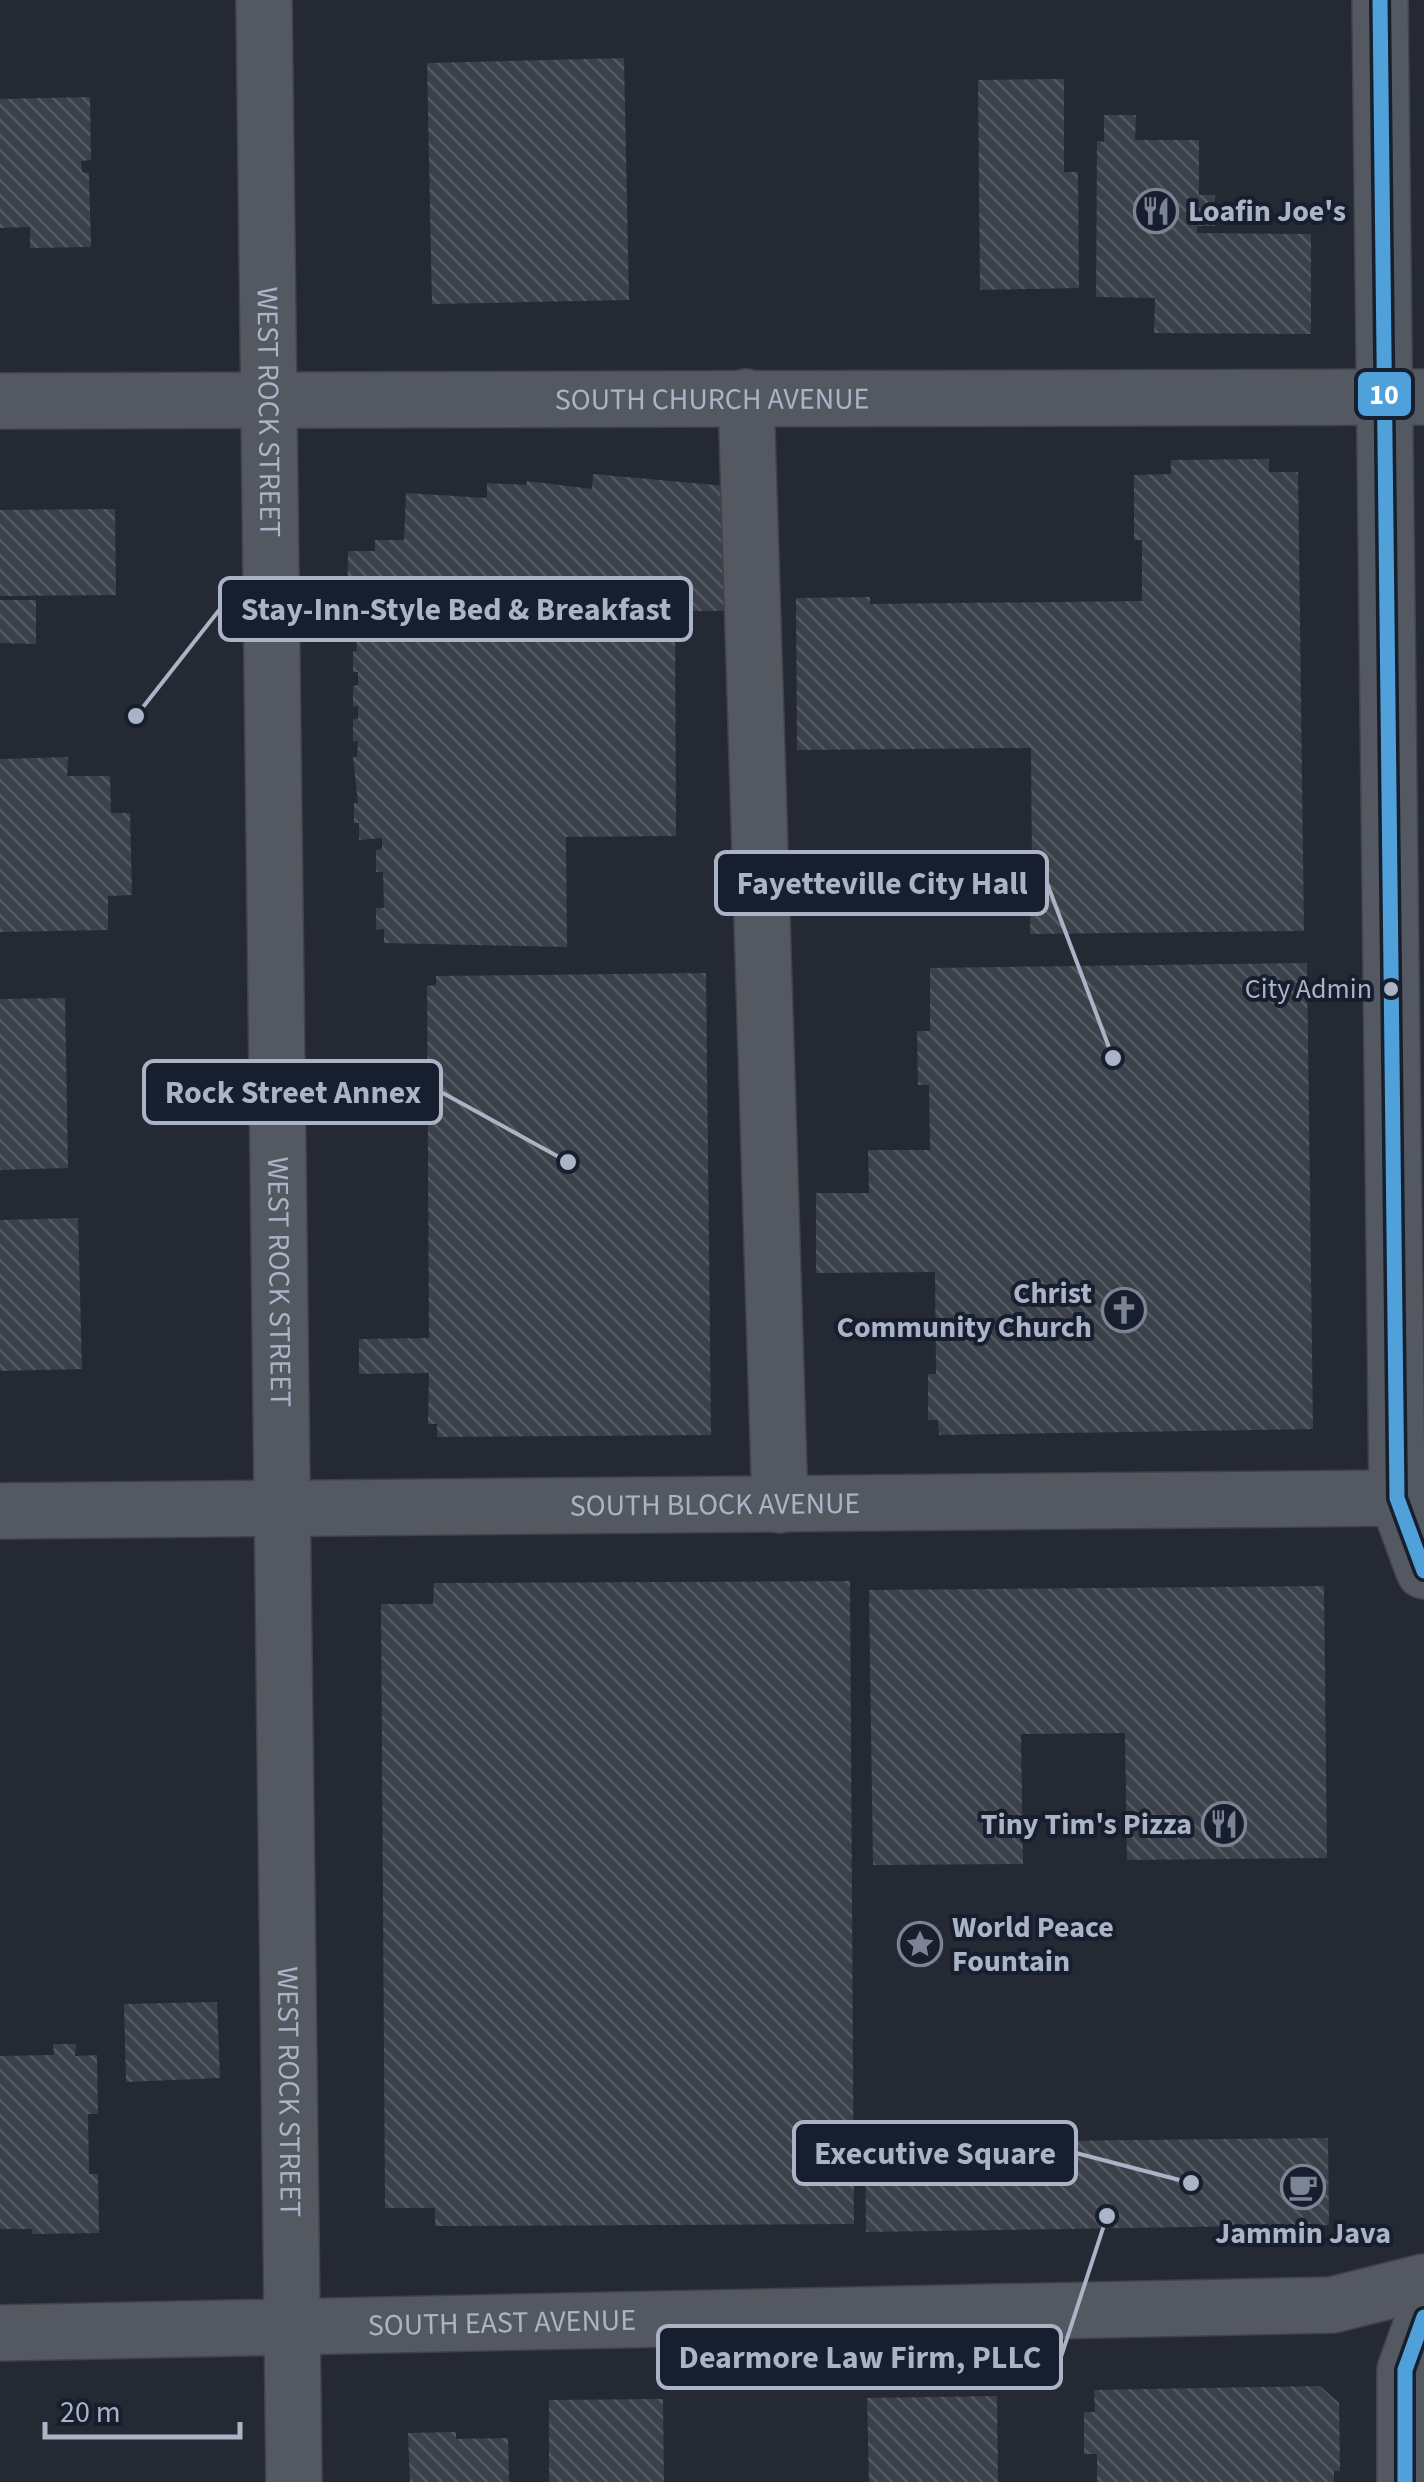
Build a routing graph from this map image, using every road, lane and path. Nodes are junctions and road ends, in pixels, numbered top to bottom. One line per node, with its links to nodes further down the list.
1 (264, 0): 5 (street, WEST ROCK STREET)
2 (1380, 0): 3 (street)
3 (1404, 396): 4 (street, SOUTH CHURCH AVENUE); 8 (street)
4 (746, 397): 5 (street, SOUTH CHURCH AVENUE); 7 (street)
5 (268, 398): 6 (street, SOUTH CHURCH AVENUE); 10 (street, WEST ROCK STREET)
6 (0, 400)
7 (780, 1505): 8 (street, SOUTH BLOCK AVENUE); 10 (street, SOUTH BLOCK AVENUE)
8 (1410, 1506): 11 (street)
9 (0, 1511): 10 (street, SOUTH BLOCK AVENUE)
10 (283, 1511): 14 (street, WEST ROCK STREET)
11 (1424, 1572)
12 (1424, 2282): 14 (street, SOUTH EAST AVENUE)
13 (1424, 2317): 17 (street)
14 (292, 2325): 15 (street, SOUTH EAST AVENUE); 16 (street, WEST ROCK STREET)
15 (0, 2333)
16 (294, 2482)
17 (1405, 2482)

